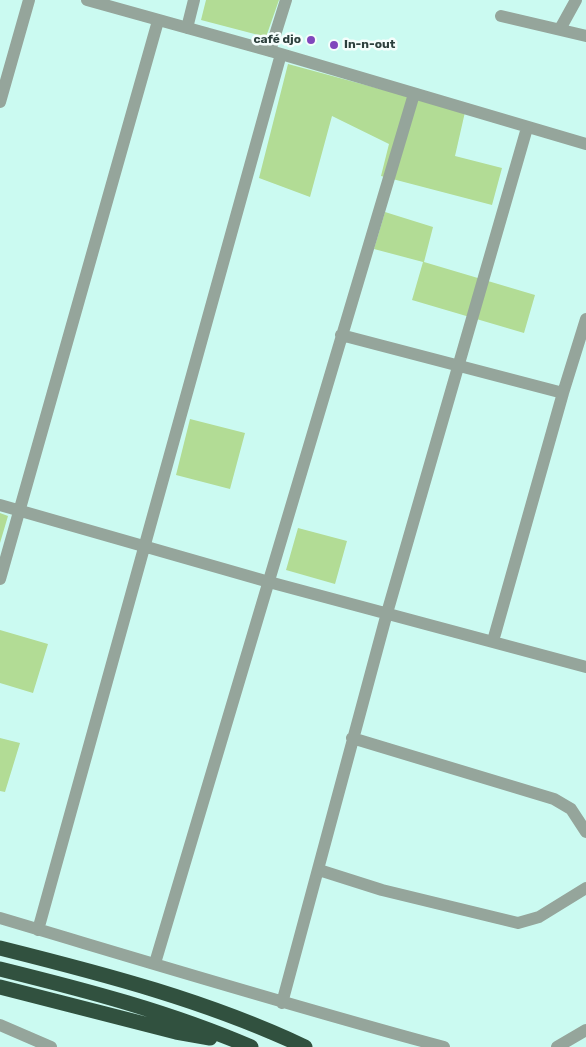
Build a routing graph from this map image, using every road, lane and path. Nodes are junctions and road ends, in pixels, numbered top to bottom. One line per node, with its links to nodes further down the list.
1 (29, 0): 13 (street)
2 (87, 0): 7 (street)
3 (194, 0): 8 (street)
4 (286, 0): 11 (street)
5 (576, 0): 9 (street)
6 (501, 16): 9 (street)
7 (158, 21): 8 (street); 21 (street)
8 (187, 28): 11 (street)
9 (560, 30): 10 (street)
10 (586, 36)
11 (276, 52): 12 (street); 22 (street)
12 (414, 94): 14 (street); 17 (street)
13 (0, 102)
14 (527, 128): 15 (street); 18 (street)
15 (586, 144)
16 (586, 319): 19 (street)
17 (341, 335): 18 (street); 24 (street)
18 (459, 365): 19 (street); 25 (street)
19 (563, 393): 26 (street)
20 (0, 505): 21 (street)
21 (20, 512): 22 (street); 23 (street)
22 (146, 546): 24 (street); 33 (street)
23 (0, 579)
24 (269, 582): 25 (street); 35 (street)
25 (387, 612): 26 (street); 28 (street)
26 (493, 641): 27 (street)
27 (586, 667)
28 (352, 738): 29 (street); 30 (street)
29 (586, 832)
30 (318, 870): 31 (street); 38 (street)
31 (586, 888)
32 (0, 918): 33 (street)
33 (38, 930): 35 (street)
34 (0, 948): 43 (highway)
35 (155, 963): 38 (street)
36 (0, 969): 41 (highway)
37 (0, 987): 41 (highway)
38 (282, 1003): 44 (street)
39 (0, 1026): 42 (street)
40 (586, 1030): 45 (street)
41 (245, 1044)
42 (51, 1047)
43 (305, 1047)
44 (444, 1047)
45 (557, 1047)

